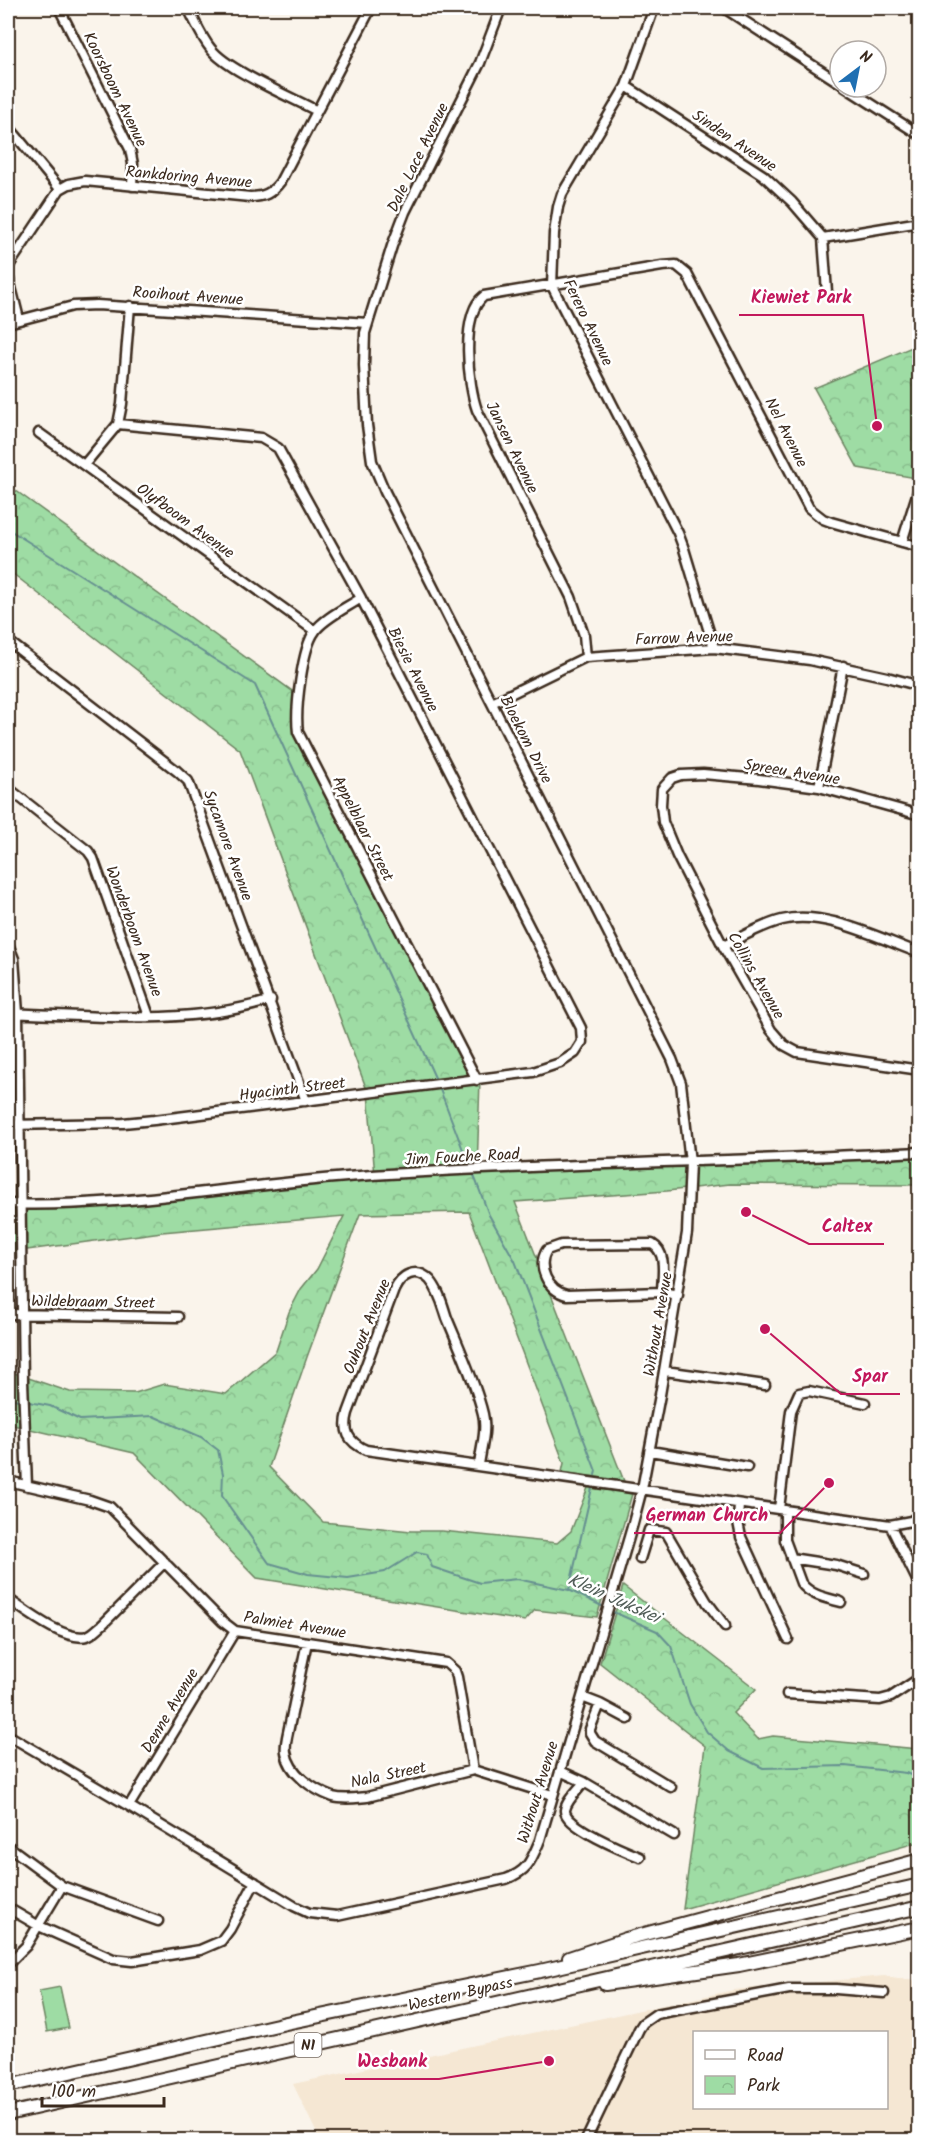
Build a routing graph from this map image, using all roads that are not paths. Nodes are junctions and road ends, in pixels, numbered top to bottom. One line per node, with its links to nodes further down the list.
1 (59, 8): 13 (street, Koorsboom Avenue)
2 (188, 8): 10 (street)
3 (371, 8): 10 (street, Rankdoring Avenue)
4 (501, 8): 25 (street, Dale Lace Avenue)
5 (654, 8): 8 (street, Ferero Avenue)
6 (724, 8): 7 (street)
7 (828, 76)
8 (626, 86): 16 (street, Sinden Avenue); 20 (street, Ferero Avenue)
9 (864, 99): 12 (street)
10 (317, 111): 13 (street, Rankdoring Avenue)
11 (8, 126): 14 (street)
12 (920, 135)
13 (132, 186): 14 (street, Rankdoring Avenue)
14 (60, 189): 17 (street)
15 (920, 222): 16 (street)
16 (823, 238): 21 (street)
17 (8, 267)
18 (680, 267): 20 (street, Jansen Avenue); 30 (street, Nel Avenue)
19 (8, 275): 23 (street)
20 (552, 286): 35 (street, Ferero Avenue); 36 (street, Jansen Avenue)
21 (827, 292)
22 (130, 306): 23 (street, Rooihout Avenue); 25 (street, Rooihout Avenue); 26 (street)
23 (19, 319): 24 (street, Rooihout Avenue)
24 (8, 322)
25 (368, 323): 39 (street, Bloekom Drive)
26 (118, 424): 28 (street); 32 (street, Biesie Avenue)
27 (39, 433): 28 (street, Olyfboom Avenue)
28 (84, 465): 33 (street, Olyfboom Avenue)
29 (920, 485): 30 (street)
30 (902, 542): 31 (street, Nel Avenue)
31 (920, 547)
32 (361, 598): 33 (street); 51 (street, Biesie Avenue)
33 (315, 631): 53 (street, Appelblaar Street)
34 (8, 641): 47 (street, Sycamore Avenue)
35 (714, 648): 36 (street, Farrow Avenue); 37 (street, Farrow Avenue)
36 (586, 657): 39 (street, Farrow Avenue)
37 (843, 666): 38 (street, Farrow Avenue); 40 (street)
38 (920, 686)
39 (492, 703): 58 (street, Bloekom Drive)
40 (819, 787): 42 (street, Spreeu Avenue); 43 (street, Spreeu Avenue)
41 (8, 788): 50 (street, Wonderboom Avenue)
42 (662, 789): 45 (street, Collins Avenue)
43 (920, 815)
44 (8, 944): 49 (street)
45 (723, 946): 46 (street); 52 (street, Collins Avenue)
46 (920, 953)
47 (270, 1000): 50 (street); 54 (street, Sycamore Avenue)
48 (8, 1013): 49 (street)
49 (18, 1013): 50 (street); 56 (street)
50 (149, 1016)
51 (575, 1053): 53 (street, Hyacinth Street)
52 (920, 1070)
53 (477, 1080): 54 (street, Hyacinth Street)
54 (306, 1101): 56 (street, Hyacinth Street)
55 (8, 1125): 56 (street, Hyacinth Street)
56 (19, 1126): 60 (street)
57 (920, 1152): 58 (street, Jim Fouche Road)
58 (690, 1162): 60 (street, Jim Fouche Road); 62 (street, Without Avenue)
59 (8, 1204): 60 (street, Jim Fouche Road)
60 (22, 1204): 64 (street)
61 (662, 1292): 61 (street); 62 (street)
62 (678, 1295): 66 (street, Without Avenue)
63 (8, 1314): 64 (street, Wildebraam Street)
64 (22, 1315): 65 (street, Wildebraam Street); 73 (street)
65 (178, 1317)
66 (665, 1371): 67 (street); 69 (street, Without Avenue)
67 (765, 1385)
68 (865, 1404): 76 (street)
69 (650, 1451): 71 (street); 74 (street, Without Avenue)
70 (479, 1465): 70 (street, Ouhout Avenue); 74 (street, Ouhout Avenue)
71 (747, 1467)
72 (8, 1481): 73 (street, Palmiet Avenue)
73 (27, 1486): 83 (street, Palmiet Avenue)
74 (642, 1489): 75 (street, Ouhout Avenue); 79 (street, Without Avenue)
75 (739, 1504): 76 (street, Ouhout Avenue); 91 (street)
76 (782, 1510): 78 (street, Ouhout Avenue); 81 (street)
77 (920, 1515): 78 (street, Ouhout Avenue)
78 (890, 1526): 85 (street)
79 (632, 1527): 80 (street); 96 (street, Without Avenue)
80 (649, 1530): 82 (street); 89 (street)
81 (791, 1558): 84 (street); 87 (street)
82 (640, 1559)
83 (165, 1562): 86 (street); 90 (street, Palmiet Avenue)
84 (864, 1574)
85 (920, 1587)
86 (8, 1599)
87 (841, 1602)
88 (920, 1625): 93 (street)
89 (725, 1626)
90 (235, 1631): 92 (street, Palmiet Avenue); 105 (street, Denne Avenue)
91 (788, 1639)
92 (307, 1642): 100 (street, Palmiet Avenue); 100 (street, Nala Street)
93 (920, 1650)
94 (920, 1678): 95 (street)
95 (787, 1694)
96 (582, 1697): 97 (street); 101 (street, Without Avenue)
97 (600, 1704): 98 (street); 103 (street)
98 (628, 1719)
99 (8, 1735): 105 (street, Without Avenue)
100 (473, 1770): 104 (street)
101 (560, 1771): 102 (street); 104 (street, Without Avenue)
102 (584, 1782): 106 (street); 108 (street)
103 (671, 1787)
104 (552, 1795): 110 (street, Without Avenue)
105 (129, 1806): 110 (street, Without Avenue)
106 (674, 1835)
107 (8, 1846): 112 (street)
108 (640, 1857)
109 (920, 1860): 119 (highway)
110 (255, 1882): 116 (street)
111 (920, 1885): 119 (highway, Western Bypass / N1)
112 (62, 1886): 115 (street); 116 (street)
113 (920, 1907): 120 (highway, Western Bypass / N1)
114 (8, 1908): 116 (street)
115 (158, 1921)
116 (39, 1926): 118 (street)
117 (920, 1928): 120 (highway)
118 (8, 1964)
119 (540, 1971): 122 (highway, Western Bypass / N1)
120 (536, 1993): 123 (highway, Western Bypass / N1)
121 (884, 1993): 124 (street)
122 (8, 2086)
123 (8, 2114)
124 (586, 2140)

